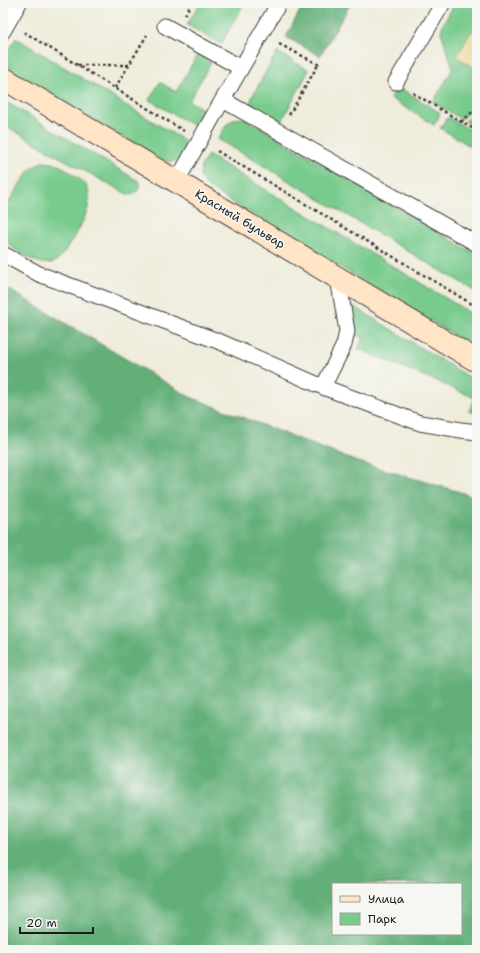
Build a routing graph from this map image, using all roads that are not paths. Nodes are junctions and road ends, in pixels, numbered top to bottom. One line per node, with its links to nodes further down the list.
1 (19, 3): 4 (lane)
2 (279, 3): 6 (lane)
3 (443, 3): 8 (lane)
4 (6, 26)
5 (165, 26): 6 (lane)
6 (241, 68): 9 (lane)
7 (3, 78): 10 (street, Красный бульвар)
8 (396, 82)
9 (223, 100): 10 (lane); 11 (lane)
10 (177, 182): 13 (street, Красный бульвар)
11 (477, 244)
12 (3, 254): 15 (lane)
13 (338, 278): 14 (street, Красный бульвар); 15 (lane)
14 (477, 361)
15 (323, 387): 16 (lane)
16 (477, 432)

